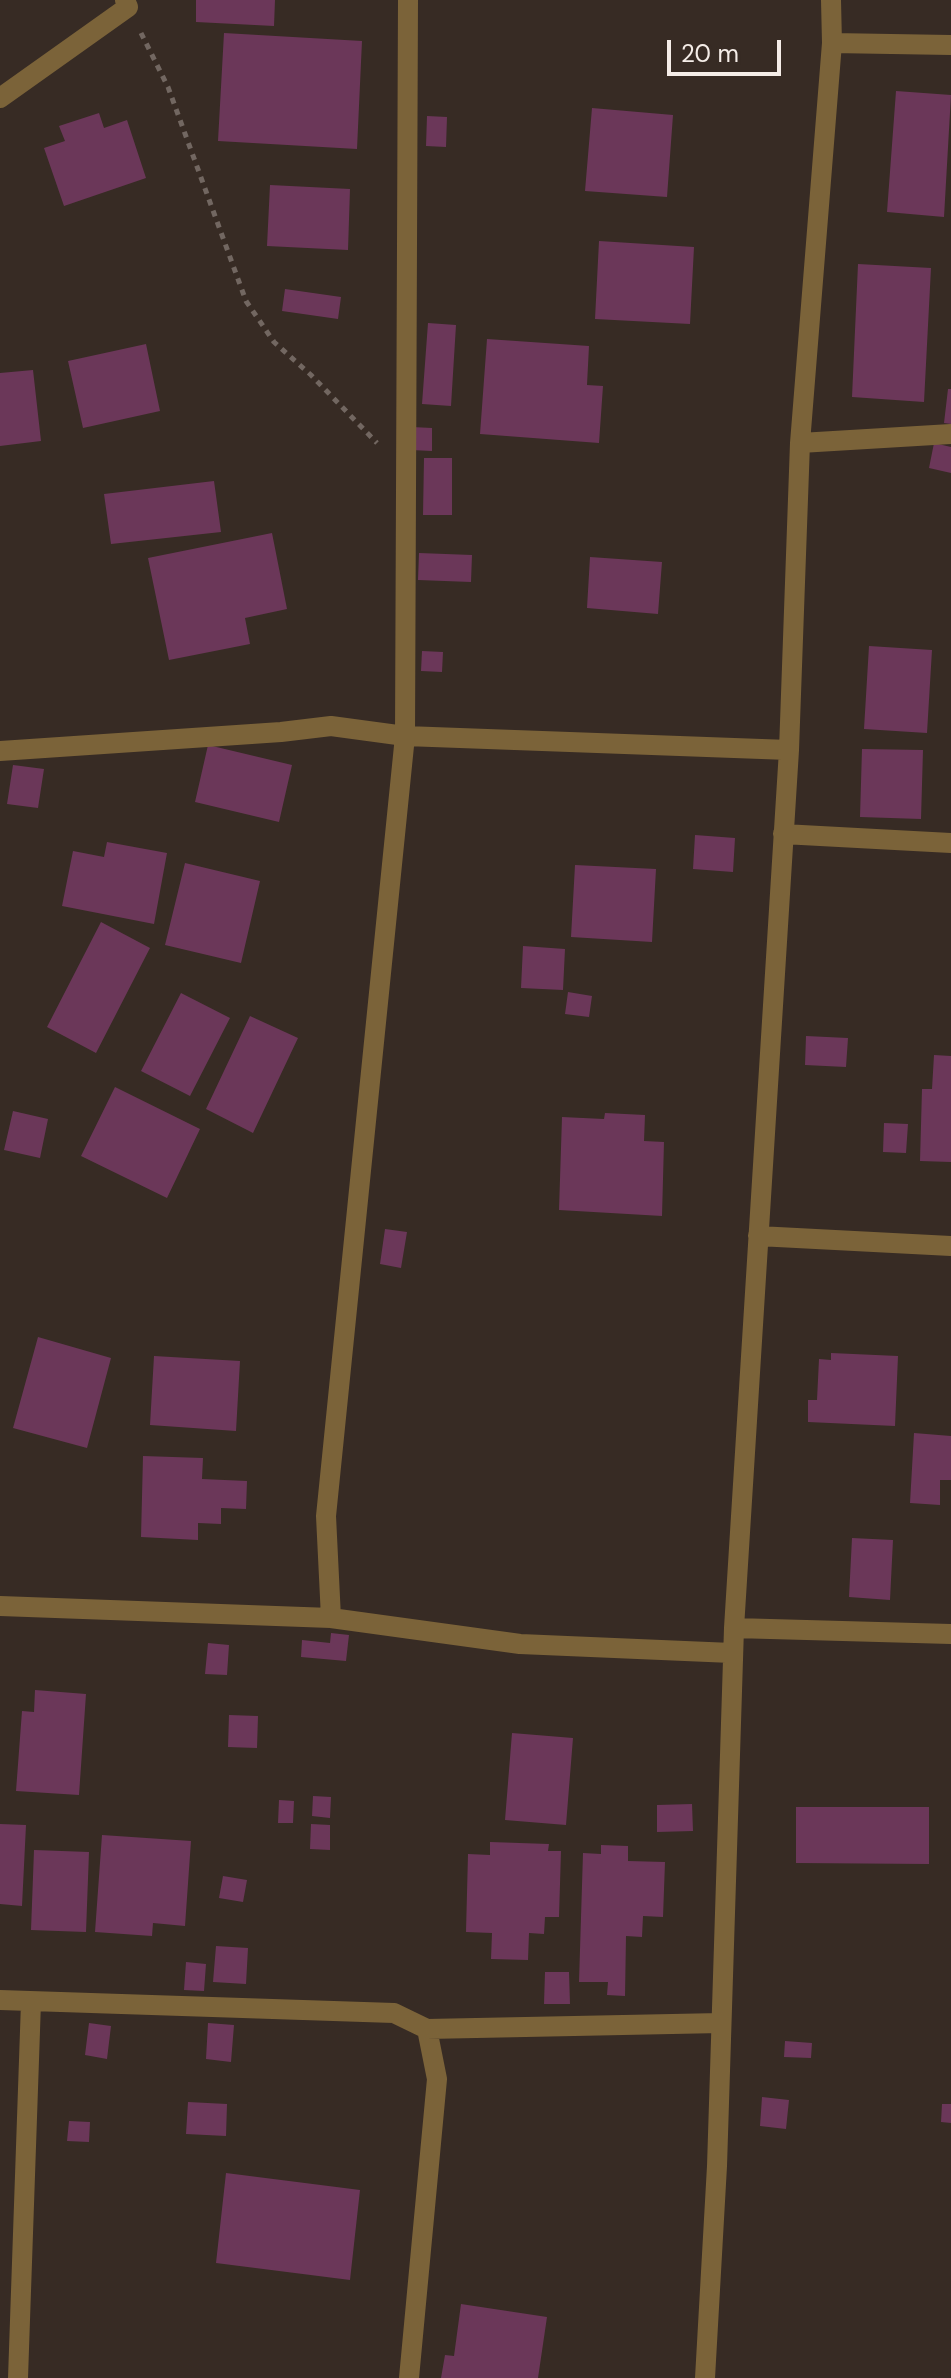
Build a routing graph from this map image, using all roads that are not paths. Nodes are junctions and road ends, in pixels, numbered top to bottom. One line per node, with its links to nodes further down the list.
1 (408, 0): 9 (street)
2 (831, 0): 4 (street)
3 (126, 4): 6 (street)
4 (832, 43): 5 (street); 8 (street)
5 (951, 45)
6 (0, 98)
7 (951, 434): 8 (street)
8 (800, 443): 10 (street)
9 (405, 736): 10 (street); 11 (street); 17 (street)
10 (789, 750): 12 (street)
11 (0, 751)
12 (783, 834): 13 (street); 14 (street)
13 (951, 843)
14 (758, 1236): 15 (street); 18 (street)
15 (951, 1246)
16 (0, 1606): 17 (street)
17 (331, 1618): 20 (street)
18 (734, 1628): 19 (street); 20 (street)
19 (951, 1634)
20 (732, 1653): 23 (street)
21 (0, 2000): 22 (street)
22 (31, 2002): 24 (street); 25 (street)
23 (721, 2023): 24 (street); 27 (street)
24 (427, 2029): 26 (street)
25 (18, 2378)
26 (409, 2378)
27 (705, 2378)

